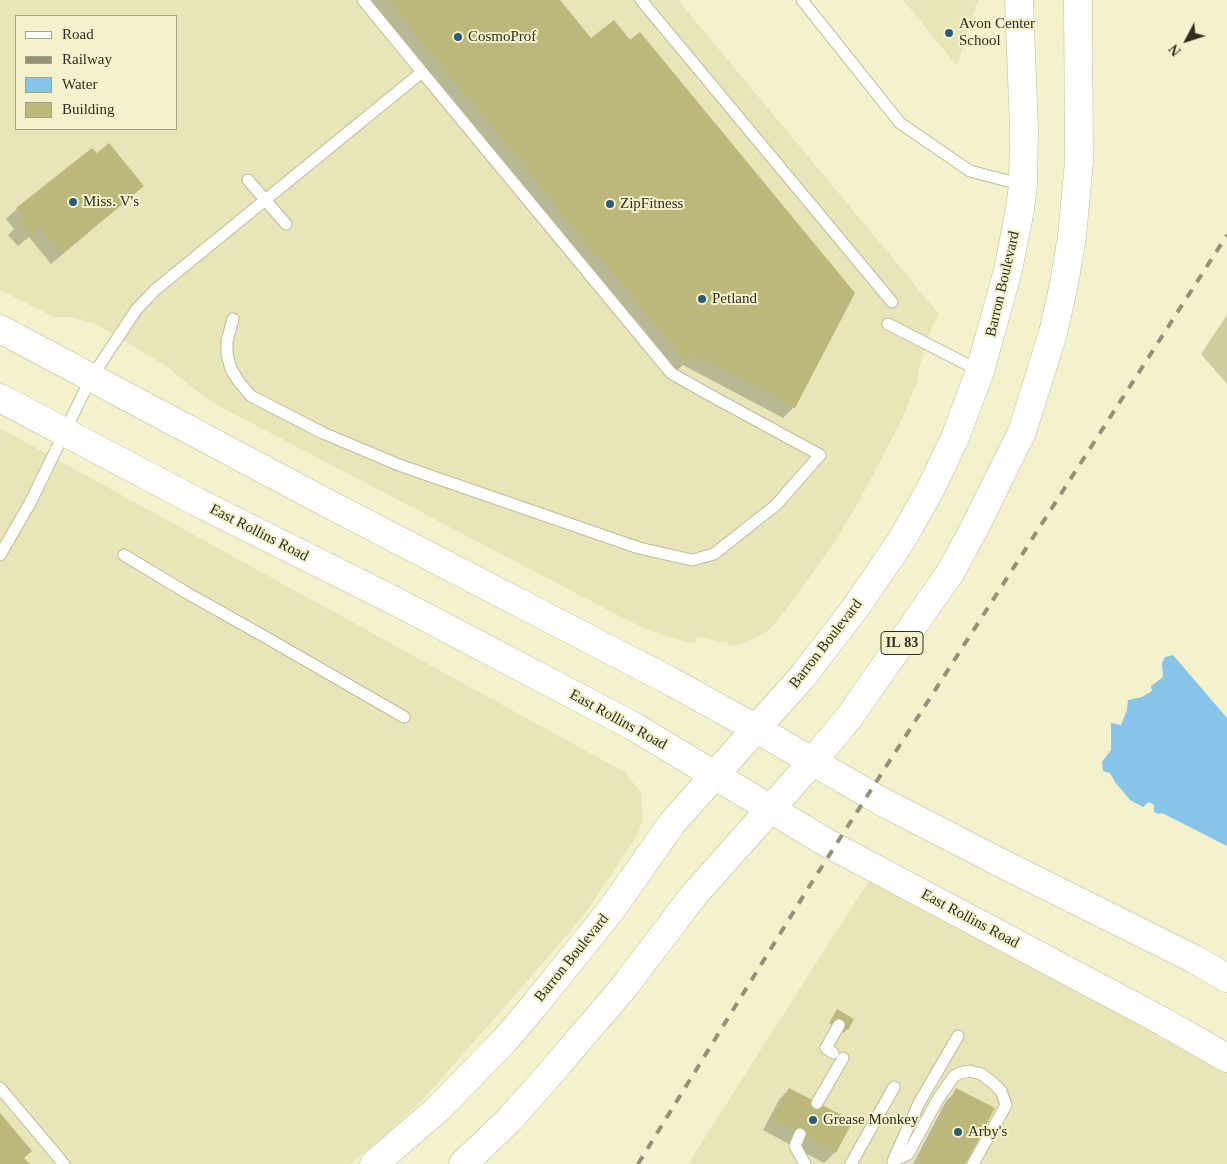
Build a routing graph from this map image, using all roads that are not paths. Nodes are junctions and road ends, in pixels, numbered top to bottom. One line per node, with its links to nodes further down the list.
1 (363, 0): 6 (lane)
2 (642, 0): 11 (lane)
3 (802, 0): 8 (lane)
4 (1019, 0): 8 (main road, Barron Boulevard)
5 (1078, 0): 23 (main road, IL 83)
6 (422, 72): 9 (lane); 12 (lane)
7 (248, 180): 9 (lane)
8 (1023, 185): 15 (main road, Barron Boulevard)
9 (265, 200): 10 (lane); 16 (lane)
10 (286, 224)
11 (892, 302)
12 (232, 319)
13 (888, 324): 15 (lane)
14 (0, 329): 16 (main road)
15 (980, 371): 22 (main road, Barron Boulevard)
16 (91, 378): 18 (lane); 22 (main road)
17 (0, 398): 18 (main road, East Rollins Road)
18 (64, 433): 19 (lane); 24 (main road, East Rollins Road)
19 (0, 555)
20 (124, 555): 21 (lane)
21 (404, 717)
22 (755, 728): 23 (main road); 24 (main road, Barron Boulevard)
23 (813, 761): 25 (main road, IL 83); 26 (main road)
24 (715, 776): 25 (main road, East Rollins Road); 35 (main road, Barron Boulevard)
25 (770, 809): 29 (main road, East Rollins Road); 36 (main road, IL 83)
26 (1227, 978)
27 (840, 1025): 32 (lane)
28 (958, 1036): 39 (lane)
29 (1227, 1058)
30 (894, 1087): 38 (lane)
31 (0, 1088): 34 (lane)
32 (817, 1103)
33 (800, 1134): 37 (lane)
34 (64, 1164)
35 (374, 1164)
36 (463, 1164)
37 (805, 1164)
38 (851, 1164)
39 (973, 1164)

